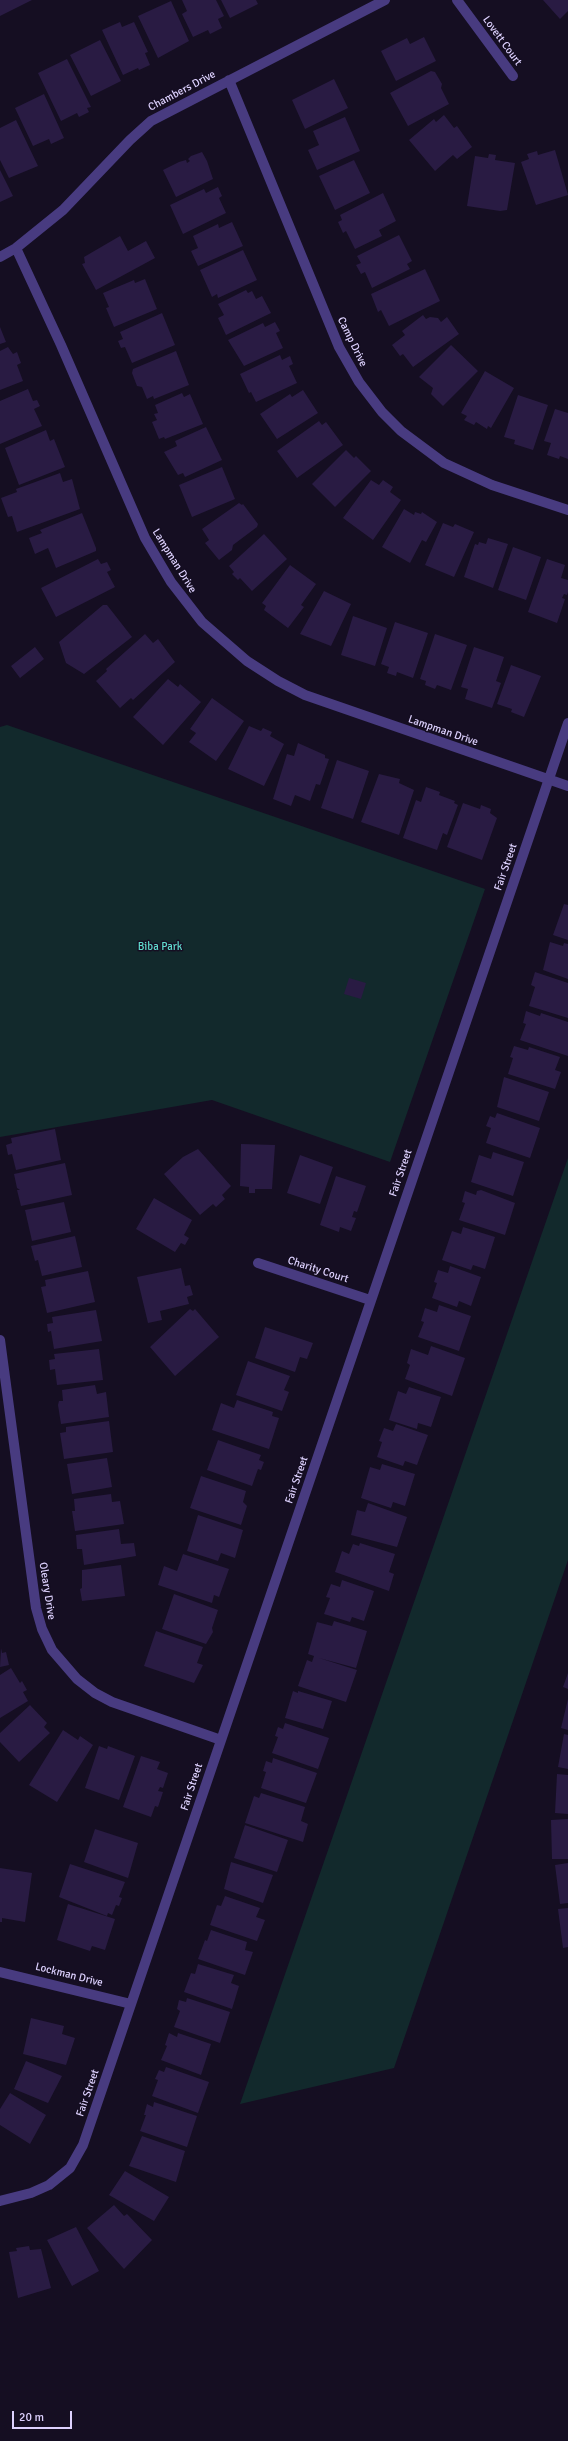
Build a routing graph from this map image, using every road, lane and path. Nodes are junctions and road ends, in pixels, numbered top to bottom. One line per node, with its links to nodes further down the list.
1 (384, 0): 4 (street, Chambers Drive)
2 (458, 0): 3 (street, Lovett Court)
3 (513, 76)
4 (229, 80): 5 (street, Chambers Drive); 7 (street, Camp Drive)
5 (16, 248): 6 (street, Chambers Drive); 9 (street, Lampman Drive)
6 (0, 257)
7 (568, 510)
8 (568, 723): 9 (street, Fair Street)
9 (548, 780): 10 (street, Lampman Drive); 12 (street, Fair Street)
10 (568, 786)
11 (258, 1263): 12 (street, Charity Court)
12 (370, 1300): 14 (street, Fair Street)
13 (0, 1340): 14 (street, Oleary Drive)
14 (221, 1740): 16 (street, Fair Street)
15 (0, 1972): 16 (street, Lockman Drive)
16 (131, 2004): 17 (street, Fair Street)
17 (0, 2201)

